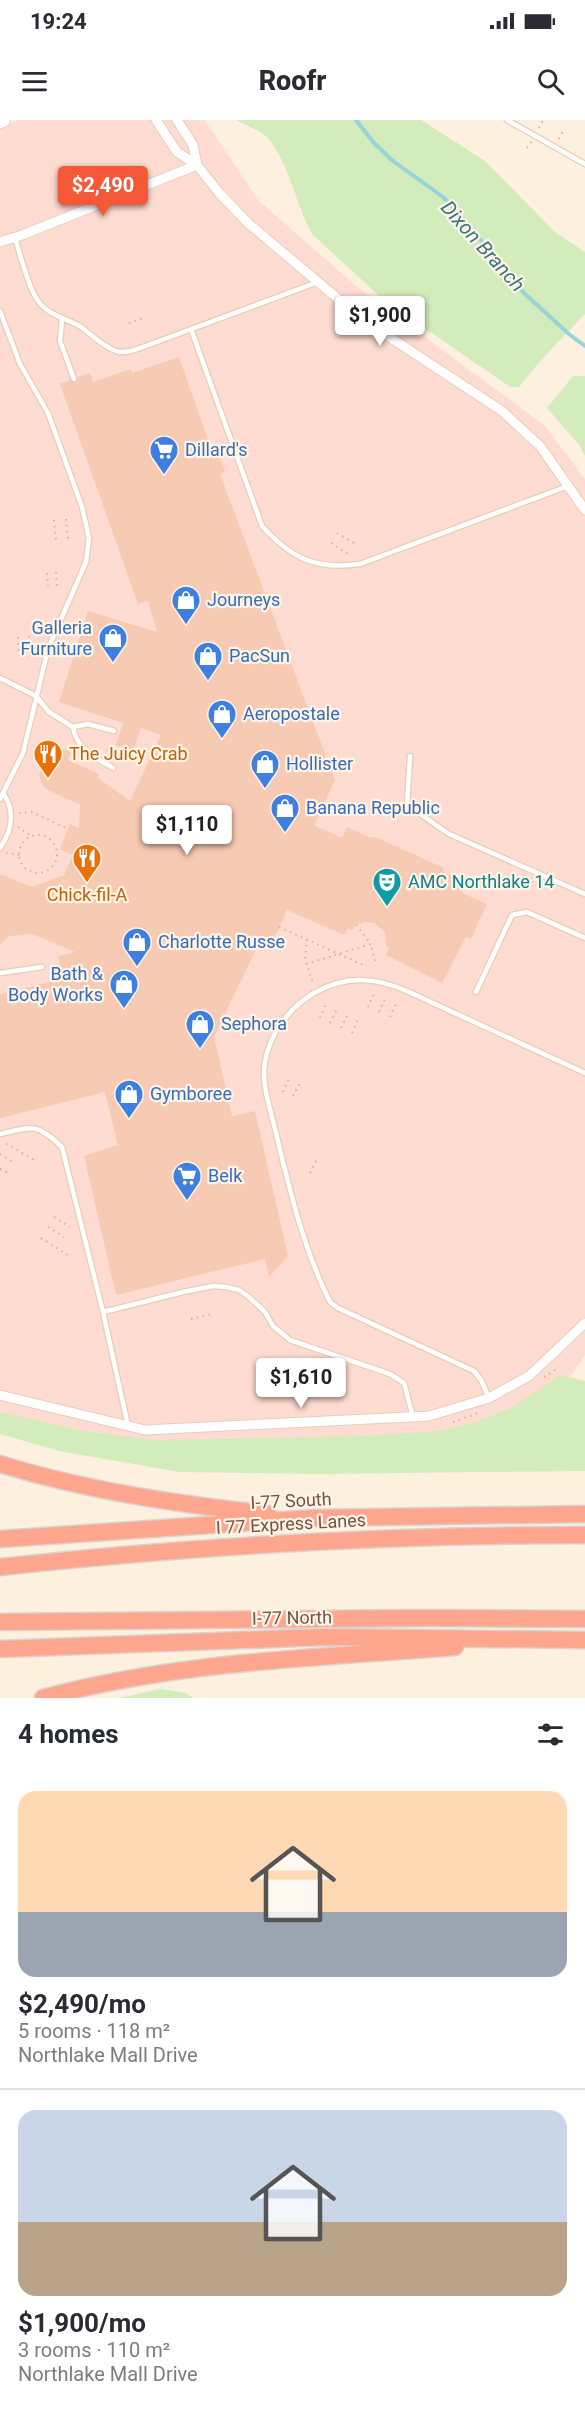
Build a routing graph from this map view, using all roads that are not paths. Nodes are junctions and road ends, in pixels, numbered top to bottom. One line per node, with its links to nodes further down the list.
1 (156, 120): 5 (street)
2 (177, 120): 5 (street)
3 (507, 120): 4 (lane)
4 (585, 164)
5 (197, 165): 6 (street); 8 (street)
6 (15, 238): 7 (street); 10 (lane)
7 (0, 242)
8 (319, 282): 11 (lane); 13 (street)
9 (0, 311): 16 (lane)
10 (62, 320): 11 (lane); 12 (lane)
11 (191, 329): 13 (lane)
12 (74, 379)
13 (569, 486): 14 (street)
14 (585, 510)
15 (0, 678): 16 (lane)
16 (36, 696): 17 (lane); 21 (lane)
17 (73, 728): 18 (lane); 20 (lane)
18 (114, 730)
19 (410, 756): 24 (lane)
20 (113, 768)
21 (3, 793): 22 (lane); 23 (lane)
22 (0, 799)
23 (0, 848)
24 (585, 894)
25 (585, 938): 28 (lane)
26 (42, 967): 27 (lane)
27 (0, 973)
28 (476, 992)
29 (585, 1073): 34 (lane)
30 (0, 1134): 31 (lane)
31 (103, 1312): 35 (lane); 36 (lane)
32 (585, 1323): 34 (street)
33 (0, 1395): 36 (street)
34 (489, 1398): 35 (street)
35 (413, 1417): 36 (street)
36 (128, 1426)
37 (0, 1464): 39 (highway)
38 (585, 1514): 39 (highway, I-77 South)
39 (314, 1518): 41 (highway, I-77 South)
40 (585, 1535): 42 (highway, I 77 Express Lanes)
41 (0, 1539)
42 (0, 1567)
43 (585, 1619): 44 (highway)
44 (0, 1622)
45 (551, 1640): 46 (highway, I-77 North); 47 (highway, I-77 North); 48 (highway)
46 (585, 1640)
47 (0, 1649)
48 (43, 1698)

